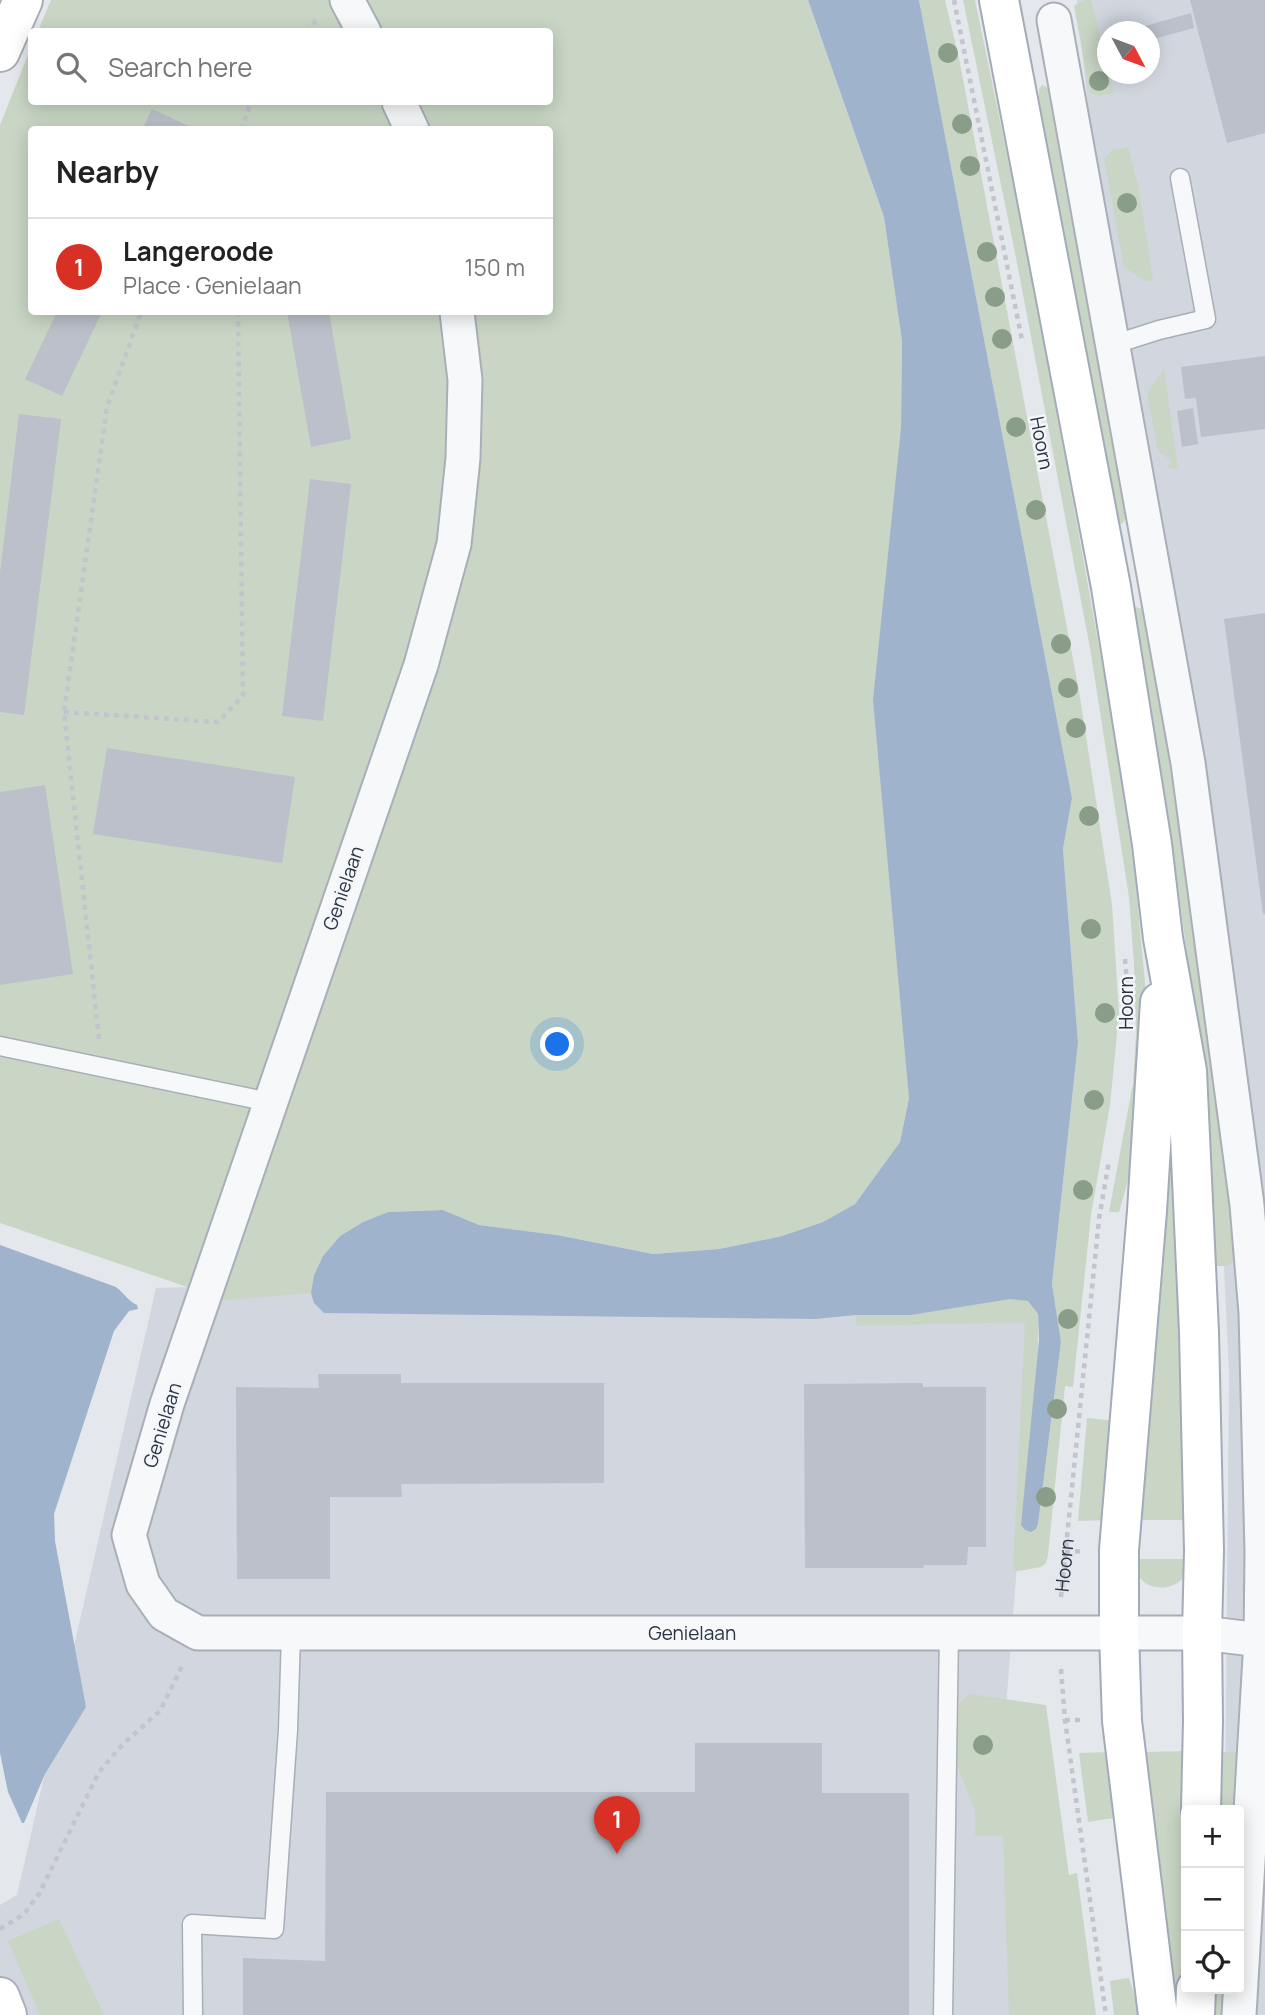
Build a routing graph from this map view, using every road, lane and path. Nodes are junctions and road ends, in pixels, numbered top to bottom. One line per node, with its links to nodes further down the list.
1 (23, 0): 7 (main road)
2 (346, 0): 6 (street)
3 (954, 0): 16 (path)
4 (1052, 10): 5 (street, Hoorn); 17 (street, Hoorn)
5 (1002, 17): 19 (main road, Hoorn)
6 (362, 28)
7 (0, 52)
8 (250, 105): 10 (path)
9 (400, 105): 11 (street)
10 (242, 126)
11 (410, 126)
12 (1180, 178): 17 (lane)
13 (140, 315): 18 (path)
14 (238, 315): 18 (path)
15 (457, 315): 24 (street, Genielaan)
16 (1022, 341)
17 (1112, 345): 32 (street, Hoorn)
18 (64, 712): 23 (path)
19 (1163, 938): 28 (main road, Hoorn); 29 (main road, Hoorn)
20 (1125, 957): 21 (path, Hoorn)
21 (1127, 984)
22 (0, 1046): 23 (lane)
23 (103, 1067): 24 (lane)
24 (269, 1102): 26 (street, Genielaan)
25 (1111, 1151): 30 (path, Hoorn)
26 (198, 1633): 31 (street, Genielaan); 34 (path)
27 (949, 1633): 30 (street, Genielaan); 31 (street, Genielaan); 40 (lane)
28 (1119, 1633): 29 (street); 30 (street, Genielaan); 42 (main road, Hoorn)
29 (1202, 1633): 32 (street); 33 (main road, Hoorn)
30 (1058, 1634): 41 (path, Hoorn)
31 (291, 1635): 39 (lane)
32 (1261, 1640): 35 (street, Hoorn)
33 (1201, 1805)
34 (0, 1929)
35 (1254, 1961): 44 (street, Hoorn)
36 (1196, 1994): 43 (main road)
37 (0, 1997): 38 (main road)
38 (7, 2015)
39 (193, 2015)
40 (943, 2015)
41 (1106, 2015)
42 (1158, 2015)
43 (1195, 2015)
44 (1239, 2015)

